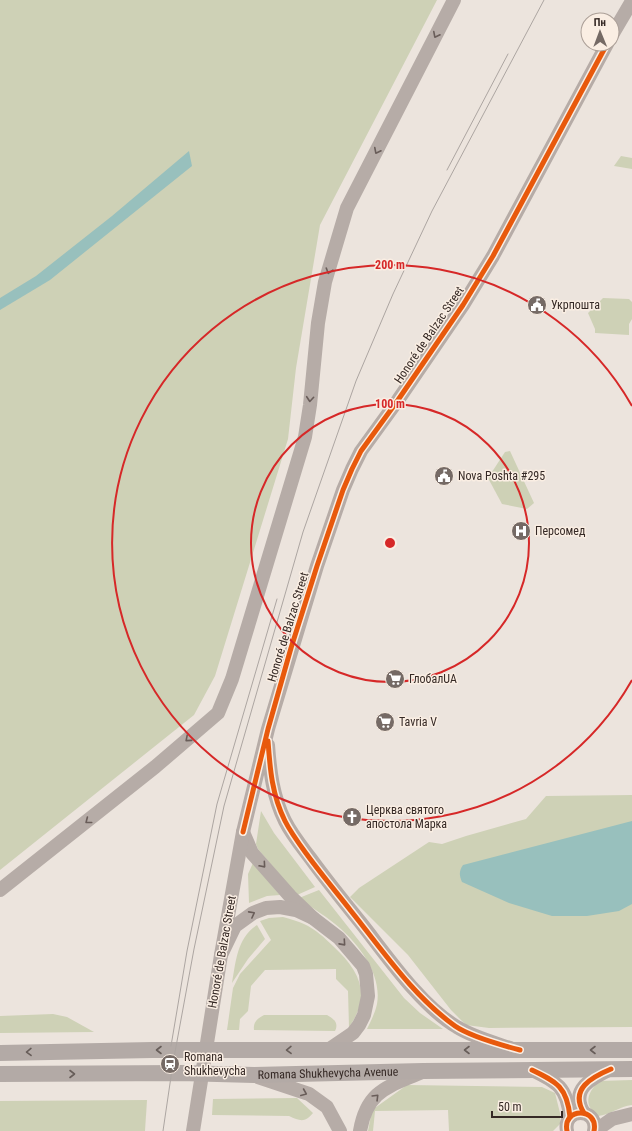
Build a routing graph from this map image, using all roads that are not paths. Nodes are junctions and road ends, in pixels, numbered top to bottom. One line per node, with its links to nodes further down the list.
1 (454, 0): 7 (street, one-way to 7)
2 (632, 1): 3 (street)
3 (620, 21)
4 (603, 52): 5 (street, Honoré de Balzac Street)
5 (268, 729): 6 (street, Honoré de Balzac Street); 11 (street)
6 (243, 832): 8 (street, one-way to 8); 9 (street, Honoré de Balzac Street)
7 (0, 890)
8 (313, 918): 9 (street, one-way to 8); 10 (street, one-way to 10)
9 (221, 955): 22 (street, Honoré de Balzac Street)
10 (328, 1050): 11 (main road, Romana Shukhevycha Avenue, one-way to 10); 13 (main road, Romana Shukhevycha Avenue, one-way to 13)
11 (520, 1050): 12 (main road, Romana Shukhevycha Avenue, one-way to 11)
12 (632, 1050)
13 (0, 1053)
14 (611, 1069): 15 (main road, Romana Shukhevycha Avenue); 16 (main road, Romana Shukhevycha Avenue); 21 (street)
15 (632, 1069)
16 (532, 1070): 17 (main road, Romana Shukhevycha Avenue); 21 (street)
17 (423, 1071): 19 (main road, Romana Shukhevycha Avenue); 24 (street, one-way to 17)
18 (0, 1074): 19 (main road, Romana Shukhevycha Avenue, one-way to 19)
19 (254, 1076): 23 (street, one-way to 23)
20 (632, 1114): 21 (street)
21 (579, 1125)
22 (193, 1131)
23 (340, 1131)
24 (360, 1131)

